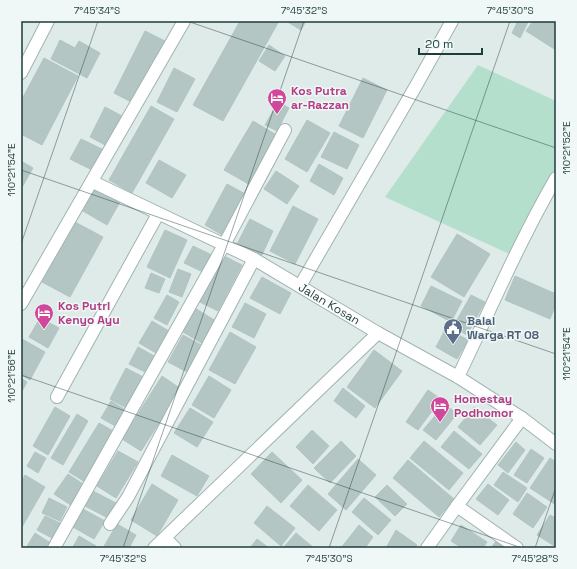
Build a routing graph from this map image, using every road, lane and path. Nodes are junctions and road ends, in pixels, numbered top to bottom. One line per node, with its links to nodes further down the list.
1 (48, 21): 4 (street)
2 (184, 21): 7 (street)
3 (452, 21): 11 (street)
4 (22, 66)
5 (285, 130): 9 (street)
6 (556, 178): 14 (street)
7 (92, 182): 8 (street, Jalan Kosan); 12 (street)
8 (158, 214): 9 (street, Jalan Kosan); 15 (street)
9 (224, 245): 10 (street, Jalan Kosan); 21 (street)
10 (254, 260): 11 (street, Jalan Kosan); 19 (street)
11 (300, 286): 13 (street, Jalan Kosan)
12 (21, 304)
13 (378, 333): 14 (street, Jalan Kosan); 20 (street)
14 (458, 377): 16 (street, Jalan Kosan)
15 (57, 397)
16 (522, 418): 17 (street, Jalan Kosan); 18 (street)
17 (556, 444)
18 (457, 506): 24 (street); 25 (street)
19 (110, 524)
20 (165, 538): 22 (street); 23 (street)
21 (54, 548)
22 (154, 548)
23 (175, 548)
24 (427, 548)
25 (517, 548)

